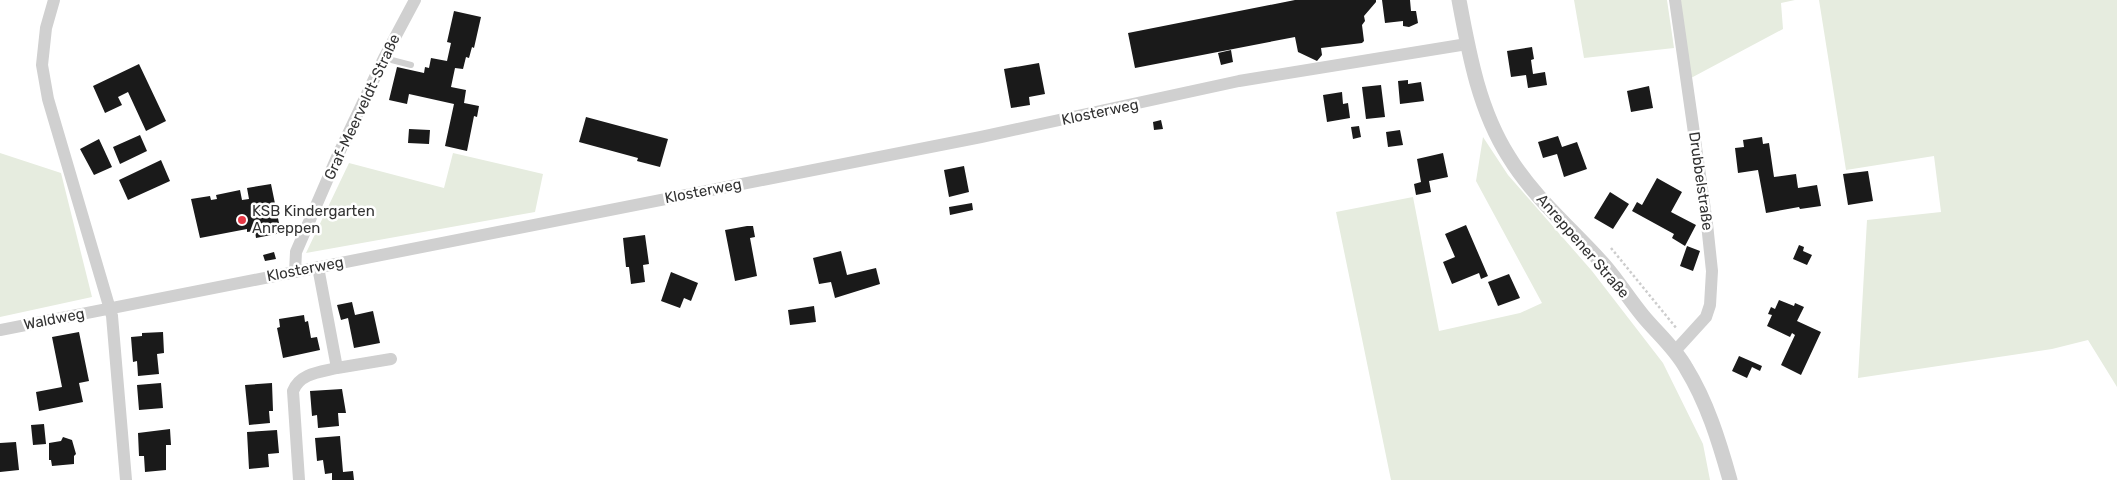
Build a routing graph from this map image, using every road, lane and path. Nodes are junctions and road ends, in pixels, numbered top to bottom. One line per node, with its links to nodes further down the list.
1 (54, 0): 11 (street)
2 (415, 0): 6 (street, Graf-Meerveldt-Straße)
3 (1459, 0): 5 (street, Anreppener Straße)
4 (1675, 0): 13 (street, Drubbelstraße)
5 (1467, 44): 9 (street, Klosterweg); 13 (street, Anreppener Straße)
6 (384, 58): 7 (lane); 10 (street, Graf-Meerveldt-Straße)
7 (412, 65)
8 (1605, 242): 13 (path)
9 (318, 268): 10 (street, Klosterweg); 15 (street)
10 (295, 272): 11 (street, Klosterweg)
11 (108, 308): 12 (street, Waldweg); 16 (street)
12 (0, 330)
13 (1680, 346): 18 (street, Anreppener Straße)
14 (391, 359): 15 (street)
15 (337, 368): 17 (street)
16 (126, 480)
17 (299, 480)
18 (1730, 480)

